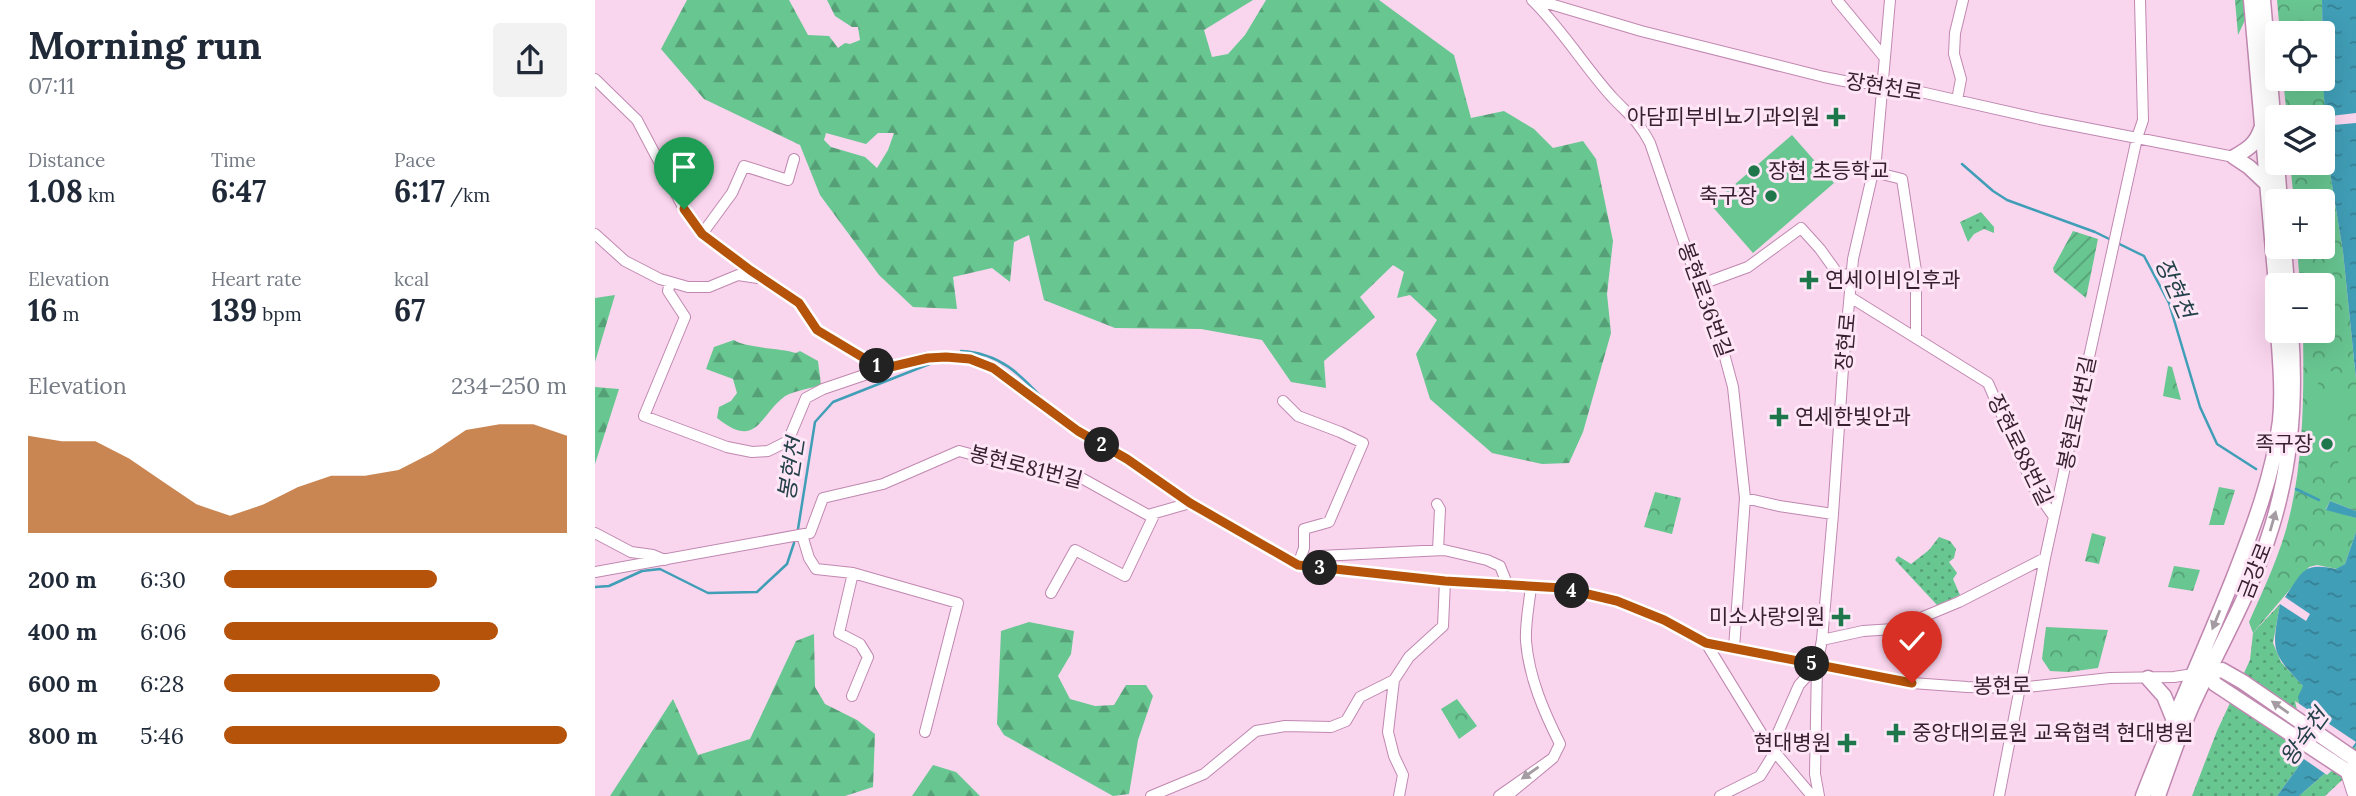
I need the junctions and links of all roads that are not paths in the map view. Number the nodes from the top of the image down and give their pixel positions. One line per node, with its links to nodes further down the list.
1 (1531, 0): 9 (street, 봉현로36번길)
2 (1537, 0): 9 (street, 장현천로)
3 (1837, 0): 10 (street)
4 (1890, 0): 10 (street, 장현로)
5 (1963, 0): 13 (street)
6 (2140, 0): 16 (street, 봉현로14번길)
7 (2252, 0): 15 (main road)
8 (2263, 0): 14 (main road)
9 (1549, 10): 12 (street, 장현천로); 27 (street, 봉현로36번길)
10 (1884, 57): 12 (street, 장현로)
11 (595, 79): 22 (street)
12 (1881, 83): 13 (street, 장현천로); 19 (street, 장현로)
13 (1957, 100): 16 (street, 장현천로)
14 (2272, 105)
15 (2262, 128): 17 (main road); 20 (main road)
16 (2137, 138): 17 (street, 장현천로); 40 (street, 봉현로14번길)
17 (2234, 157): 20 (main road)
18 (794, 159): 22 (street)
19 (1874, 172): 24 (street, 장현로); 29 (street)
20 (2266, 183): 23 (main road)
21 (595, 234): 26 (street)
22 (702, 234): 25 (street)
23 (2275, 273)
24 (1852, 275): 27 (street); 28 (street, 장현로)
25 (762, 278): 26 (street); 32 (street)
26 (670, 282): 32 (street, 봉현로)
27 (1699, 285): 35 (street, 봉현로36번길)
28 (1850, 296): 29 (street, 장현로88번길); 39 (street, 장현로)
29 (1916, 338): 40 (street, 장현로88번길)
30 (2279, 343): 34 (main road, 금강로)
31 (2291, 343): 34 (main road, 금강로)
32 (882, 369): 36 (street, 봉현로)
33 (1283, 401): 46 (street)
34 (2281, 448): 57 (main road, 금강로)
35 (1745, 498): 39 (street); 55 (street, 봉현로36번길)
36 (1190, 503): 38 (street); 46 (street, 봉현로)
37 (1437, 504): 43 (street)
38 (1155, 513): 42 (street, 봉현로81번길); 52 (street)
39 (1833, 514): 53 (street, 장현로)
40 (2054, 517): 44 (street, 봉현로14번길)
41 (595, 533): 45 (street)
42 (803, 535): 45 (street); 48 (street)
43 (1438, 550): 46 (street); 50 (street)
44 (2045, 558): 53 (street); 60 (street, 봉현로14번길)
45 (666, 561): 47 (street)
46 (1298, 565): 49 (street, 봉현로)
47 (595, 572)
48 (853, 573): 61 (street); 63 (street)
49 (1445, 581): 50 (street, 봉현로); 59 (street)
50 (1509, 586): 51 (street, 봉현로)
51 (1531, 587): 54 (street, 봉현로); 65 (street)
52 (1051, 593)
53 (1822, 640): 56 (street, 장현로)
54 (1706, 643): 55 (street, 봉현로); 64 (street)
55 (1734, 648): 56 (street, 봉현로)
56 (1817, 665): 60 (street, 봉현로); 64 (street); 74 (street, 장현로)
57 (2201, 674): 58 (street, 봉현로); 62 (main road, 금강로); 66 (main road); 66 (main road, one-way to 57); 77 (main road, 금강로)
58 (2148, 678): 60 (street, 봉현로); 62 (main road)
59 (1394, 680): 68 (street); 69 (street)
60 (2019, 688): 75 (street, 봉현로14번길)
61 (852, 696)
62 (2173, 718): 76 (main road, 금강로)
63 (925, 732)
64 (1775, 752): 72 (street); 73 (street)
65 (1553, 758): 70 (street, one-way to 70); 71 (street)
66 (2354, 770): 67 (highway)
67 (2356, 791)
68 (1151, 796)
69 (1399, 796)
70 (1499, 796)
71 (1507, 796)
72 (1720, 796)
73 (1812, 796)
74 (1819, 796)
75 (1999, 796)
76 (2143, 796)
77 (2158, 796)

